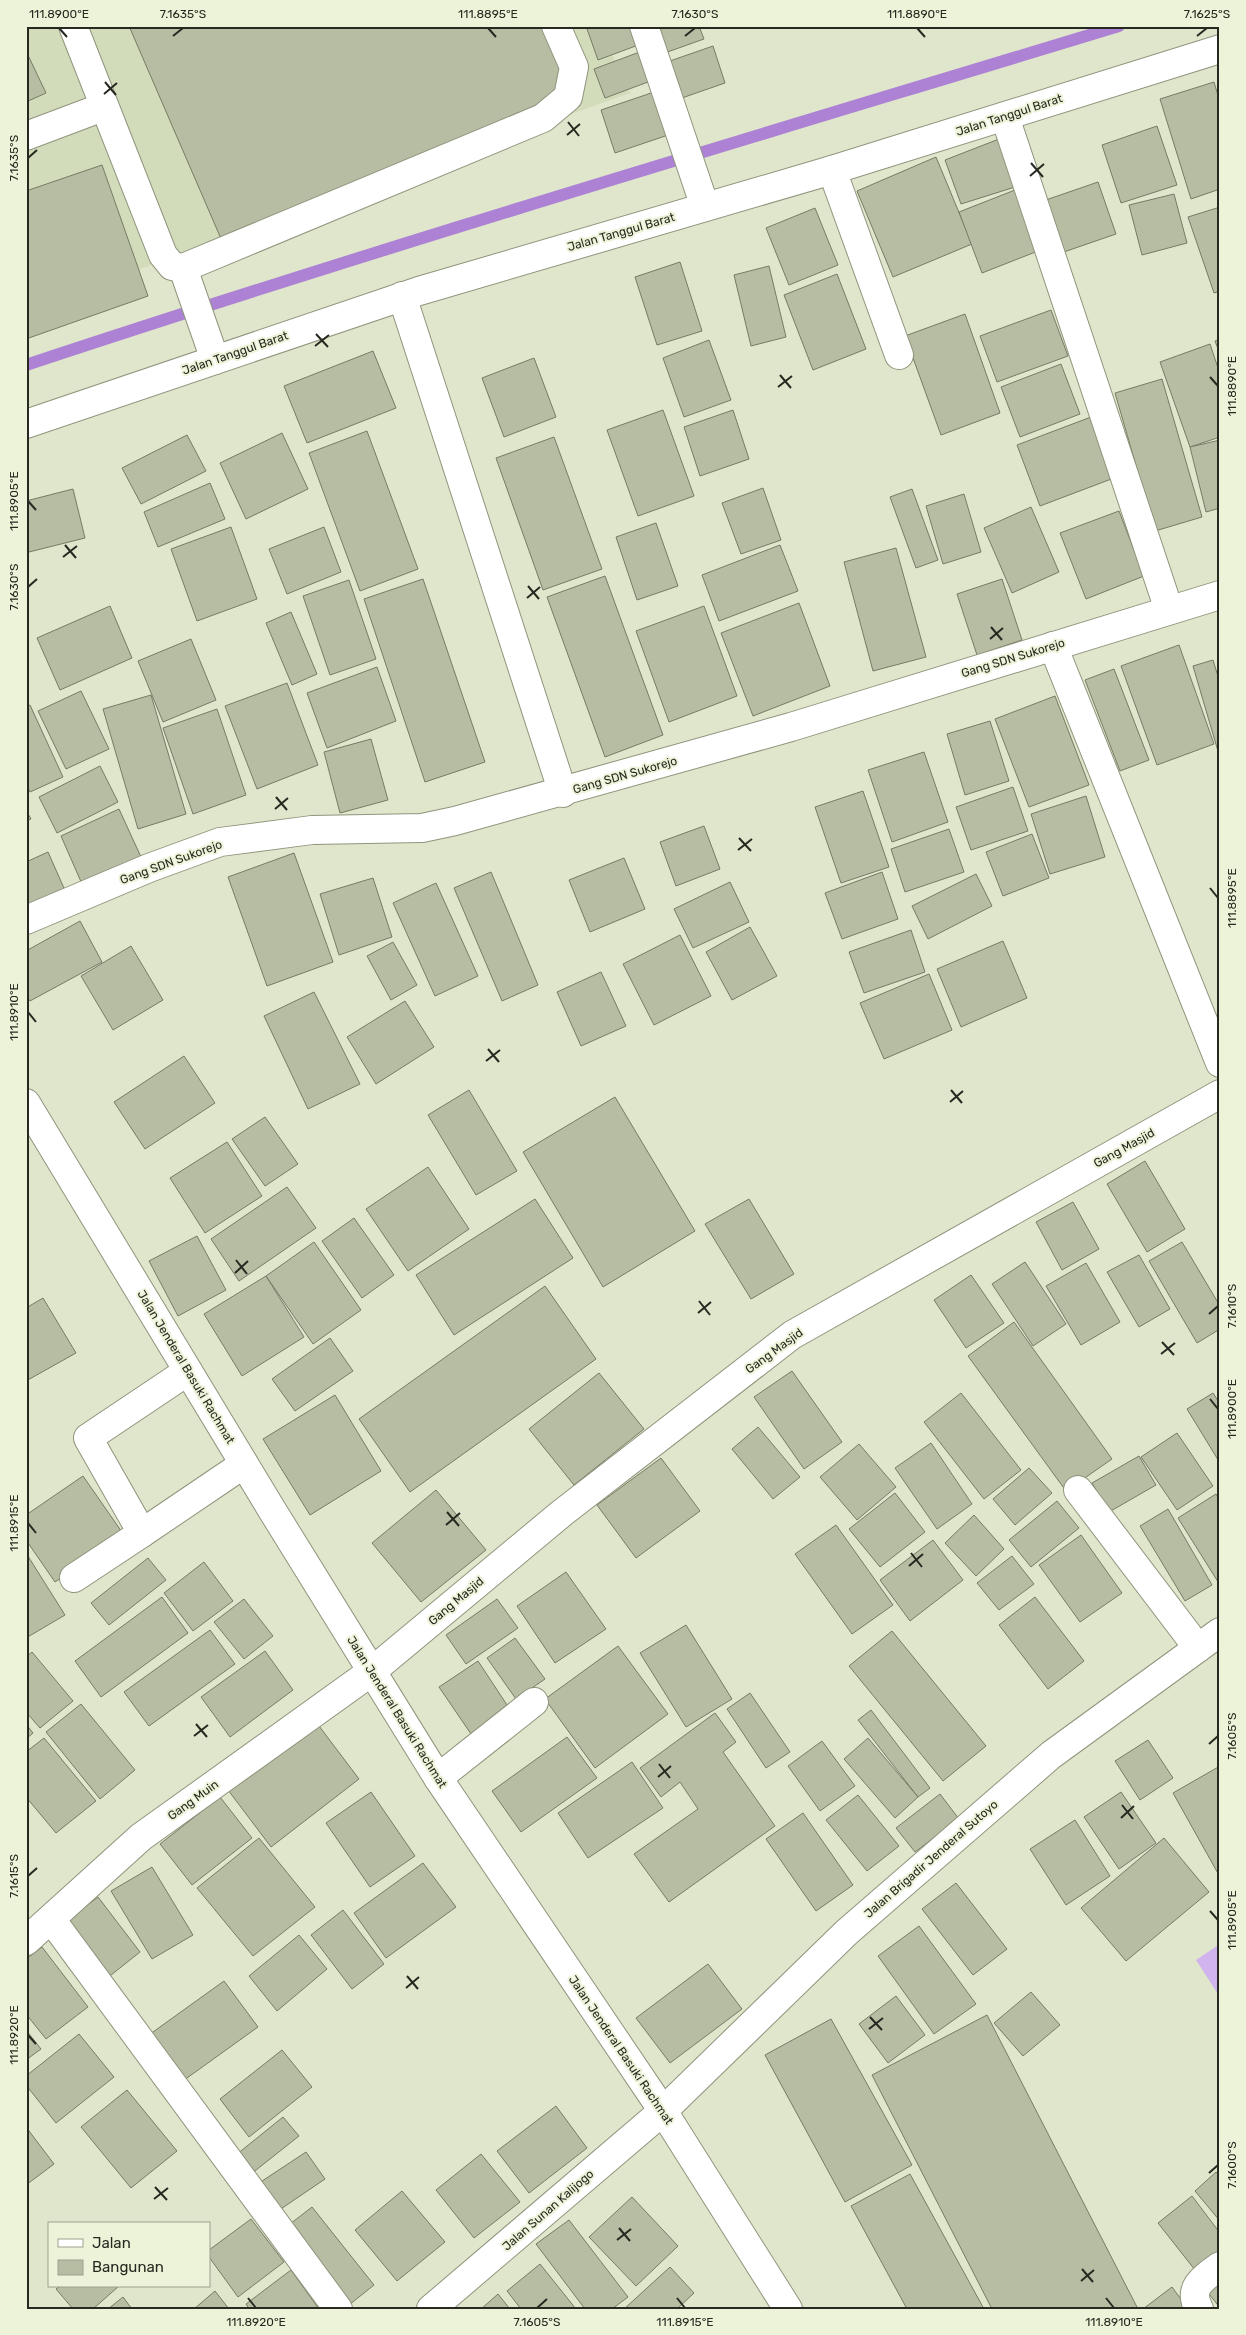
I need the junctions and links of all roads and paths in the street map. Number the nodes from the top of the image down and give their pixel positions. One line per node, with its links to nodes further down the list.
1 (73, 26): 5 (street)
2 (556, 26): 10 (street)
3 (644, 26): 9 (street)
4 (1220, 49): 6 (street, Jalan Tanggul Barat)
5 (103, 107): 7 (street); 10 (street)
6 (1005, 117): 8 (street, Jalan Tanggul Barat); 16 (street)
7 (26, 136)
8 (832, 170): 9 (street, Jalan Tanggul Barat); 12 (street)
9 (705, 208): 11 (street, Jalan Tanggul Barat)
10 (185, 274): 13 (street)
11 (402, 296): 13 (street, Jalan Tanggul Barat); 18 (street)
12 (899, 355)
13 (215, 360): 14 (street, Jalan Tanggul Barat)
14 (26, 424)
15 (1220, 595): 16 (street, Gang SDN Sukorejo)
16 (1169, 610): 17 (street, Gang SDN Sukorejo)
17 (1053, 646): 18 (street, Gang SDN Sukorejo); 20 (street)
18 (563, 793): 19 (street, Gang SDN Sukorejo)
19 (26, 920)
20 (1220, 1063)
21 (1220, 1094): 30 (street, Gang Masjid)
22 (26, 1103): 23 (street, Jalan Jenderal Basuki Rachmat)
23 (188, 1371): 24 (street, Jalan Jenderal Basuki Rachmat); 26 (street)
24 (244, 1464): 26 (street); 30 (street, Jalan Jenderal Basuki Rachmat)
25 (1078, 1490): 29 (street)
26 (142, 1533): 27 (street)
27 (74, 1578)
28 (1220, 1632): 29 (street, Jalan Brigadir Jenderal Sutoyo)
29 (1198, 1648): 35 (street, Jalan Brigadir Jenderal Sutoyo)
30 (371, 1672): 32 (street, Jalan Jenderal Basuki Rachmat); 33 (street, Gang Muin)
31 (534, 1702): 32 (street)
32 (438, 1778): 35 (street, Jalan Jenderal Basuki Rachmat)
33 (51, 1919): 34 (street, Gang Muin); 37 (street)
34 (26, 1941)
35 (663, 2111): 38 (street, Jalan Sunan Kalijogo); 39 (street, Jalan Jenderal Basuki Rachmat)
36 (1220, 2266): 40 (street)
37 (338, 2309)
38 (432, 2309)
39 (788, 2309)
40 (1199, 2309)

